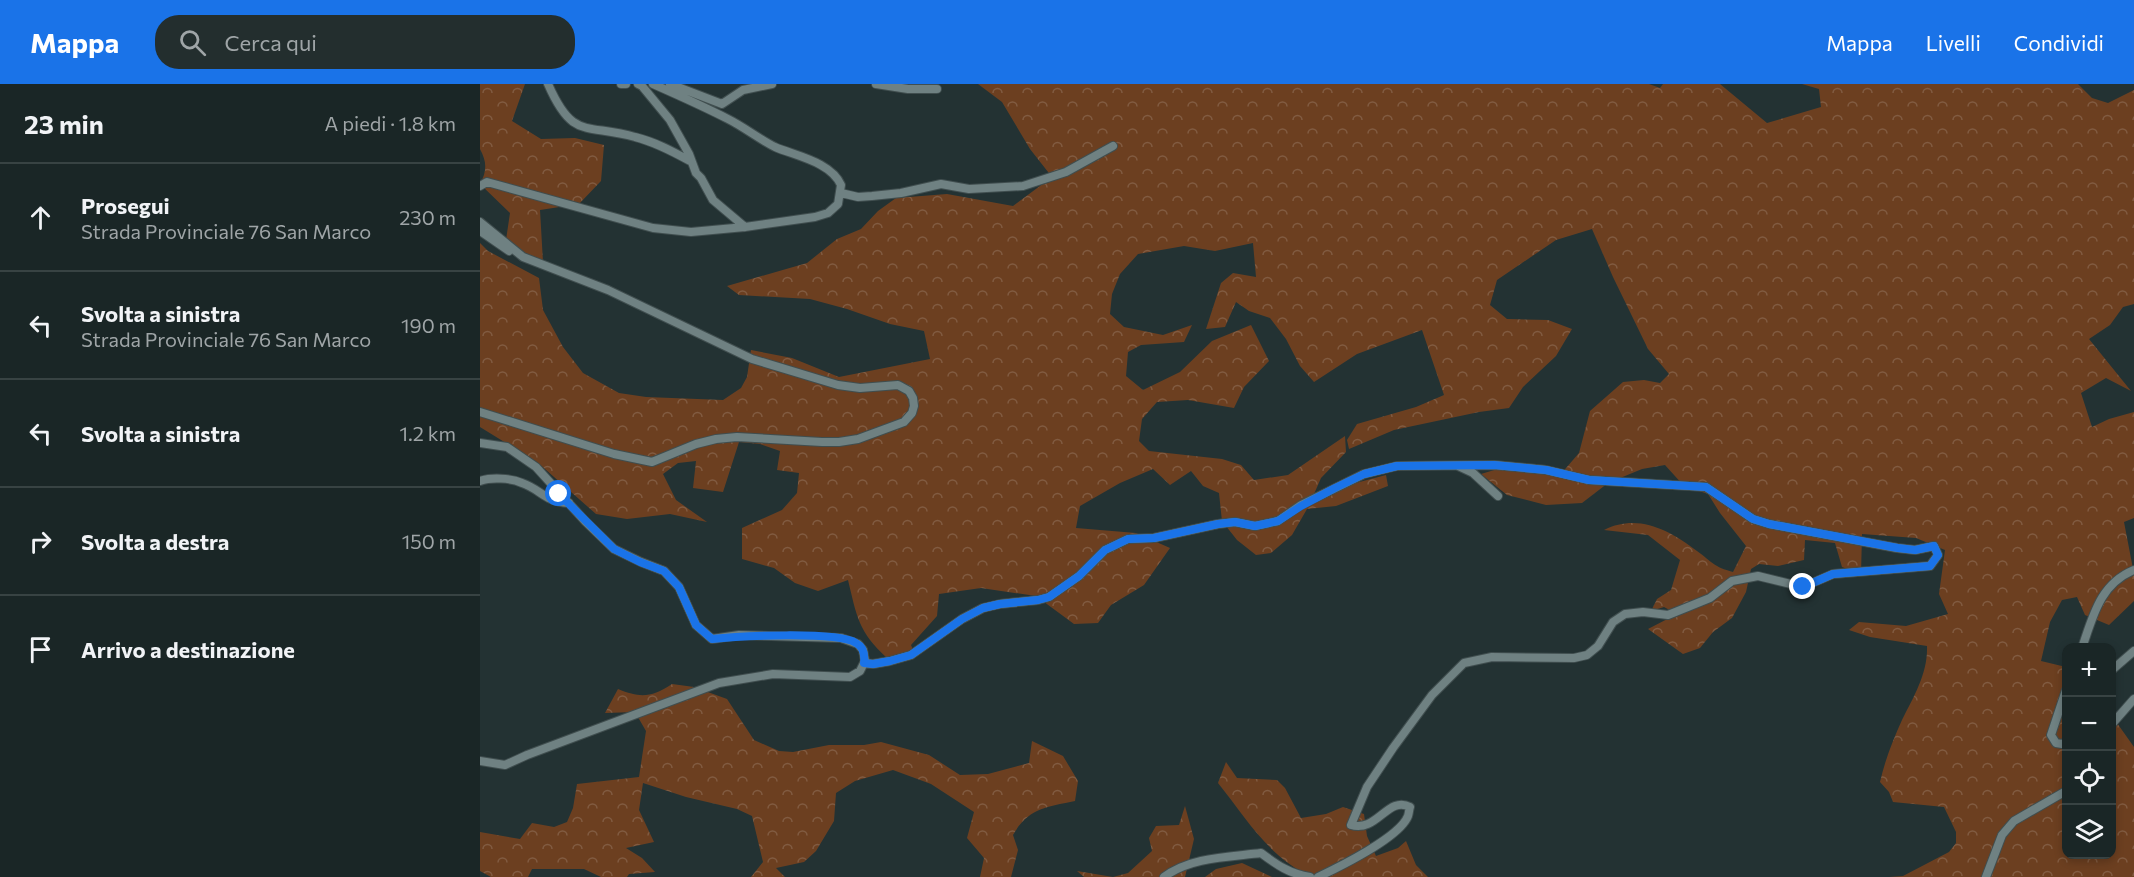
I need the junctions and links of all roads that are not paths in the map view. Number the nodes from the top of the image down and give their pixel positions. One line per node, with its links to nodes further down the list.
1 (548, 84): 11 (street)
2 (621, 84): 3 (street)
3 (626, 84)
4 (638, 84): 11 (street)
5 (653, 84): 13 (street)
6 (670, 84): 7 (street)
7 (772, 84)
8 (876, 84): 9 (street)
9 (937, 89)
10 (1113, 147): 13 (street)
11 (690, 160): 15 (street)
12 (480, 186): 15 (street)
13 (841, 193): 15 (street)
14 (480, 222): 17 (street)
15 (745, 227)
16 (480, 231): 17 (street)
17 (523, 257): 18 (street)
18 (480, 412)
19 (480, 443): 23 (street)
20 (1455, 464): 22 (street); 27 (street); 37 (street)
21 (480, 481): 23 (street)
22 (1498, 496)
23 (568, 503): 27 (street)
24 (2134, 570): 25 (street)
25 (2084, 643)
26 (2134, 651): 28 (street)
27 (864, 663): 33 (street)
28 (2116, 667)
29 (2134, 699): 31 (street)
30 (2062, 704): 32 (street)
31 (2116, 719)
32 (2062, 744)
33 (480, 761)
34 (2062, 795): 38 (street)
35 (1164, 877): 36 (street)
36 (1310, 877)
37 (1318, 877)
38 (1986, 877)

